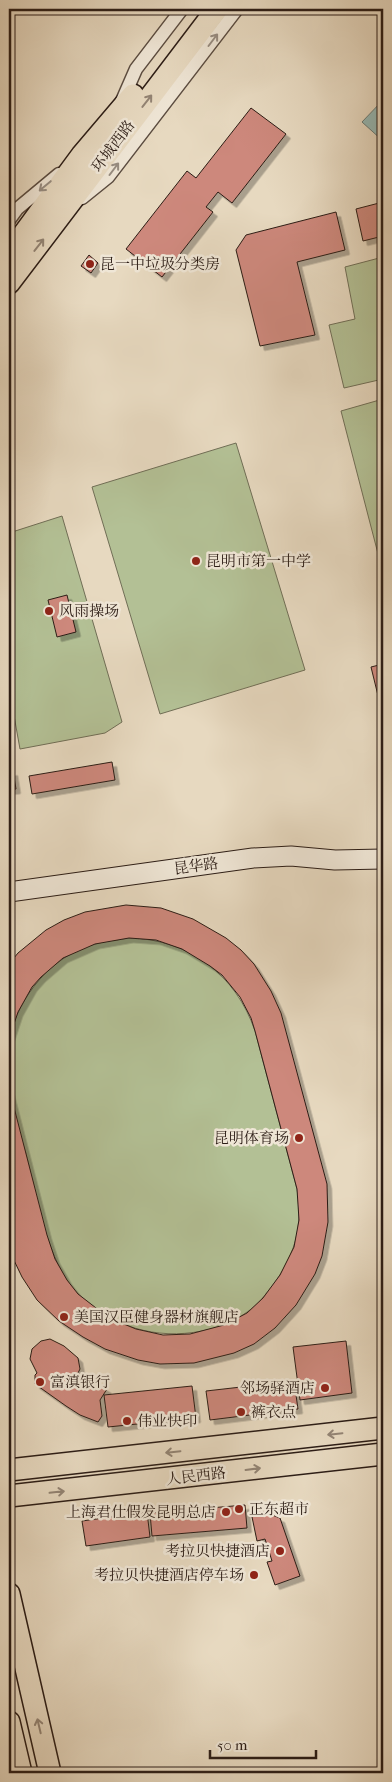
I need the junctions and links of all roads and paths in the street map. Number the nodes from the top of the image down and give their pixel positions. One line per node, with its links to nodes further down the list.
1 (182, 9): 5 (street)
2 (199, 9): 5 (main road, 环城西路)
3 (217, 9): 7 (main road, 环城西路, one-way to 3)
4 (237, 9): 7 (street, one-way to 4)
5 (115, 118): 6 (main road, 环城西路)
6 (82, 155): 8 (street, one-way to 8); 9 (main road, 环城西路)
7 (64, 212): 10 (main road, 环城西路, one-way to 7)
8 (9, 220)
9 (9, 254)
10 (9, 283)
11 (383, 859): 12 (street, 昆华路)
12 (9, 892)
13 (383, 1428): 15 (main road, 人民西路, one-way to 15)
14 (383, 1454): 16 (main road, 人民西路, one-way to 14)
15 (9, 1470)
16 (9, 1496)
17 (9, 1594): 20 (main road, one-way to 17)
18 (9, 1722): 19 (main road)
19 (21, 1773)
20 (50, 1773)

